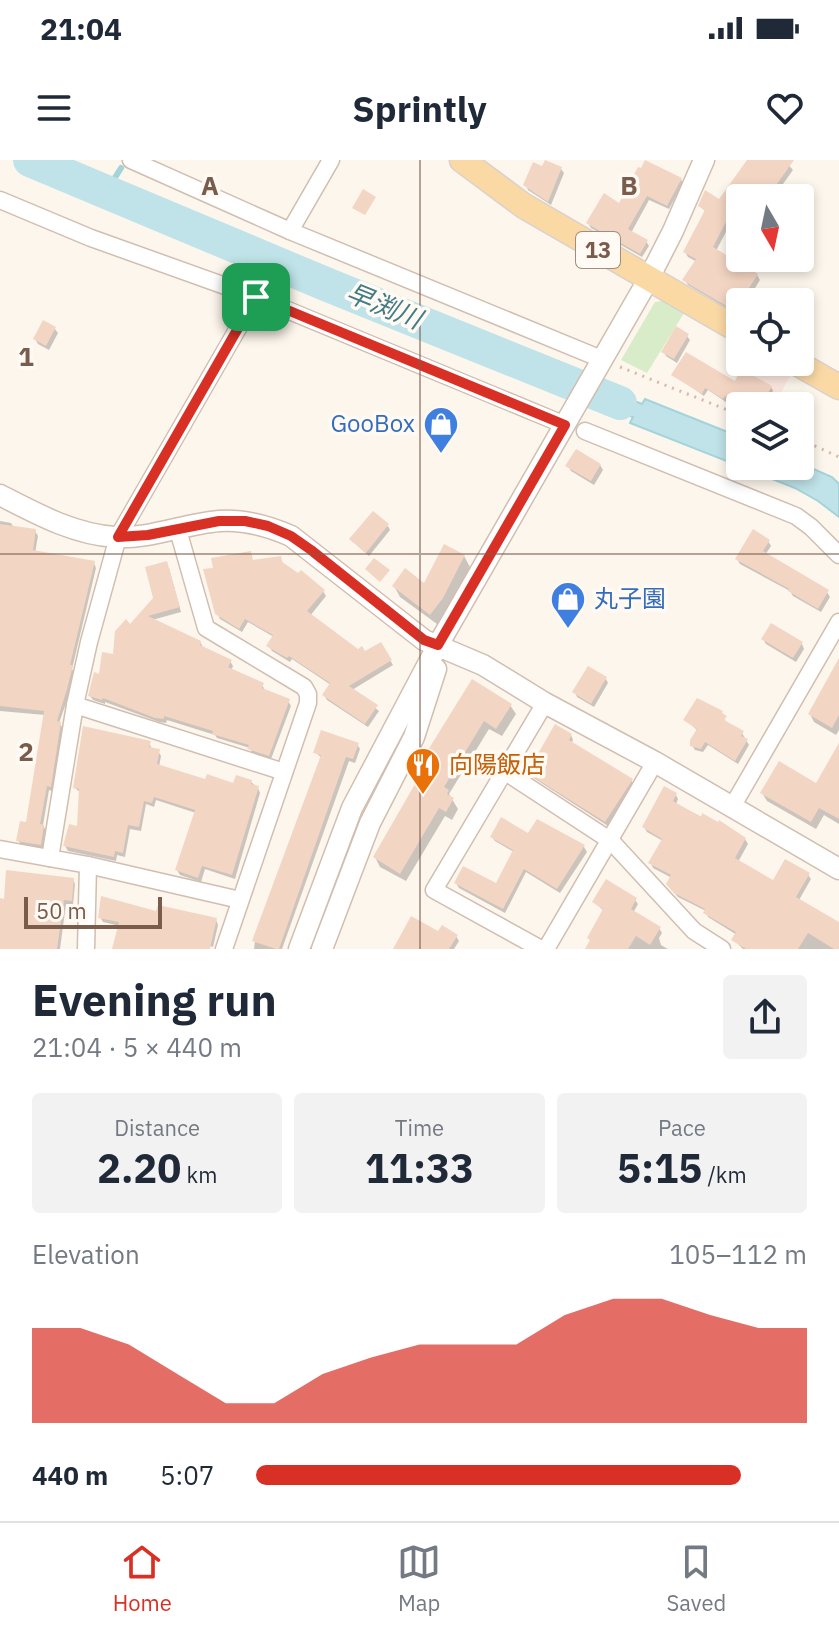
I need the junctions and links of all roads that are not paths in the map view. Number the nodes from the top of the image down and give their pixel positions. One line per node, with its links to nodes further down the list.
1 (131, 160): 6 (street)
2 (331, 160): 6 (street)
3 (462, 160): 7 (main road, 13)
4 (704, 160): 7 (street)
5 (0, 200): 8 (street)
6 (290, 231): 10 (street)
7 (648, 280): 9 (main road, 13); 10 (street)
8 (256, 297): 13 (street); 16 (street)
9 (726, 323)
10 (604, 360): 13 (street)
11 (814, 373): 12 (main road)
12 (839, 387)
13 (575, 428): 17 (street); 19 (street)
14 (0, 495): 16 (street)
15 (178, 530): 16 (street); 19 (street); 24 (street)
16 (118, 537): 21 (street)
17 (839, 555)
18 (839, 622): 25 (street)
19 (438, 645): 20 (street); 34 (street); 35 (street)
20 (545, 703): 22 (street); 23 (street)
21 (75, 705): 24 (street); 28 (street)
22 (655, 762): 25 (street); 26 (street)
23 (504, 771): 26 (street); 36 (street)
24 (284, 772): 31 (street)
25 (732, 807): 30 (street)
26 (611, 841): 36 (street); 37 (street)
27 (0, 849): 28 (street)
28 (50, 858): 29 (street)
29 (88, 865): 31 (street); 32 (street)
30 (839, 869)
31 (240, 900): 33 (street)
32 (86, 949)
33 (224, 949)
34 (299, 949)
35 (322, 949)
36 (543, 949)
37 (722, 949)

